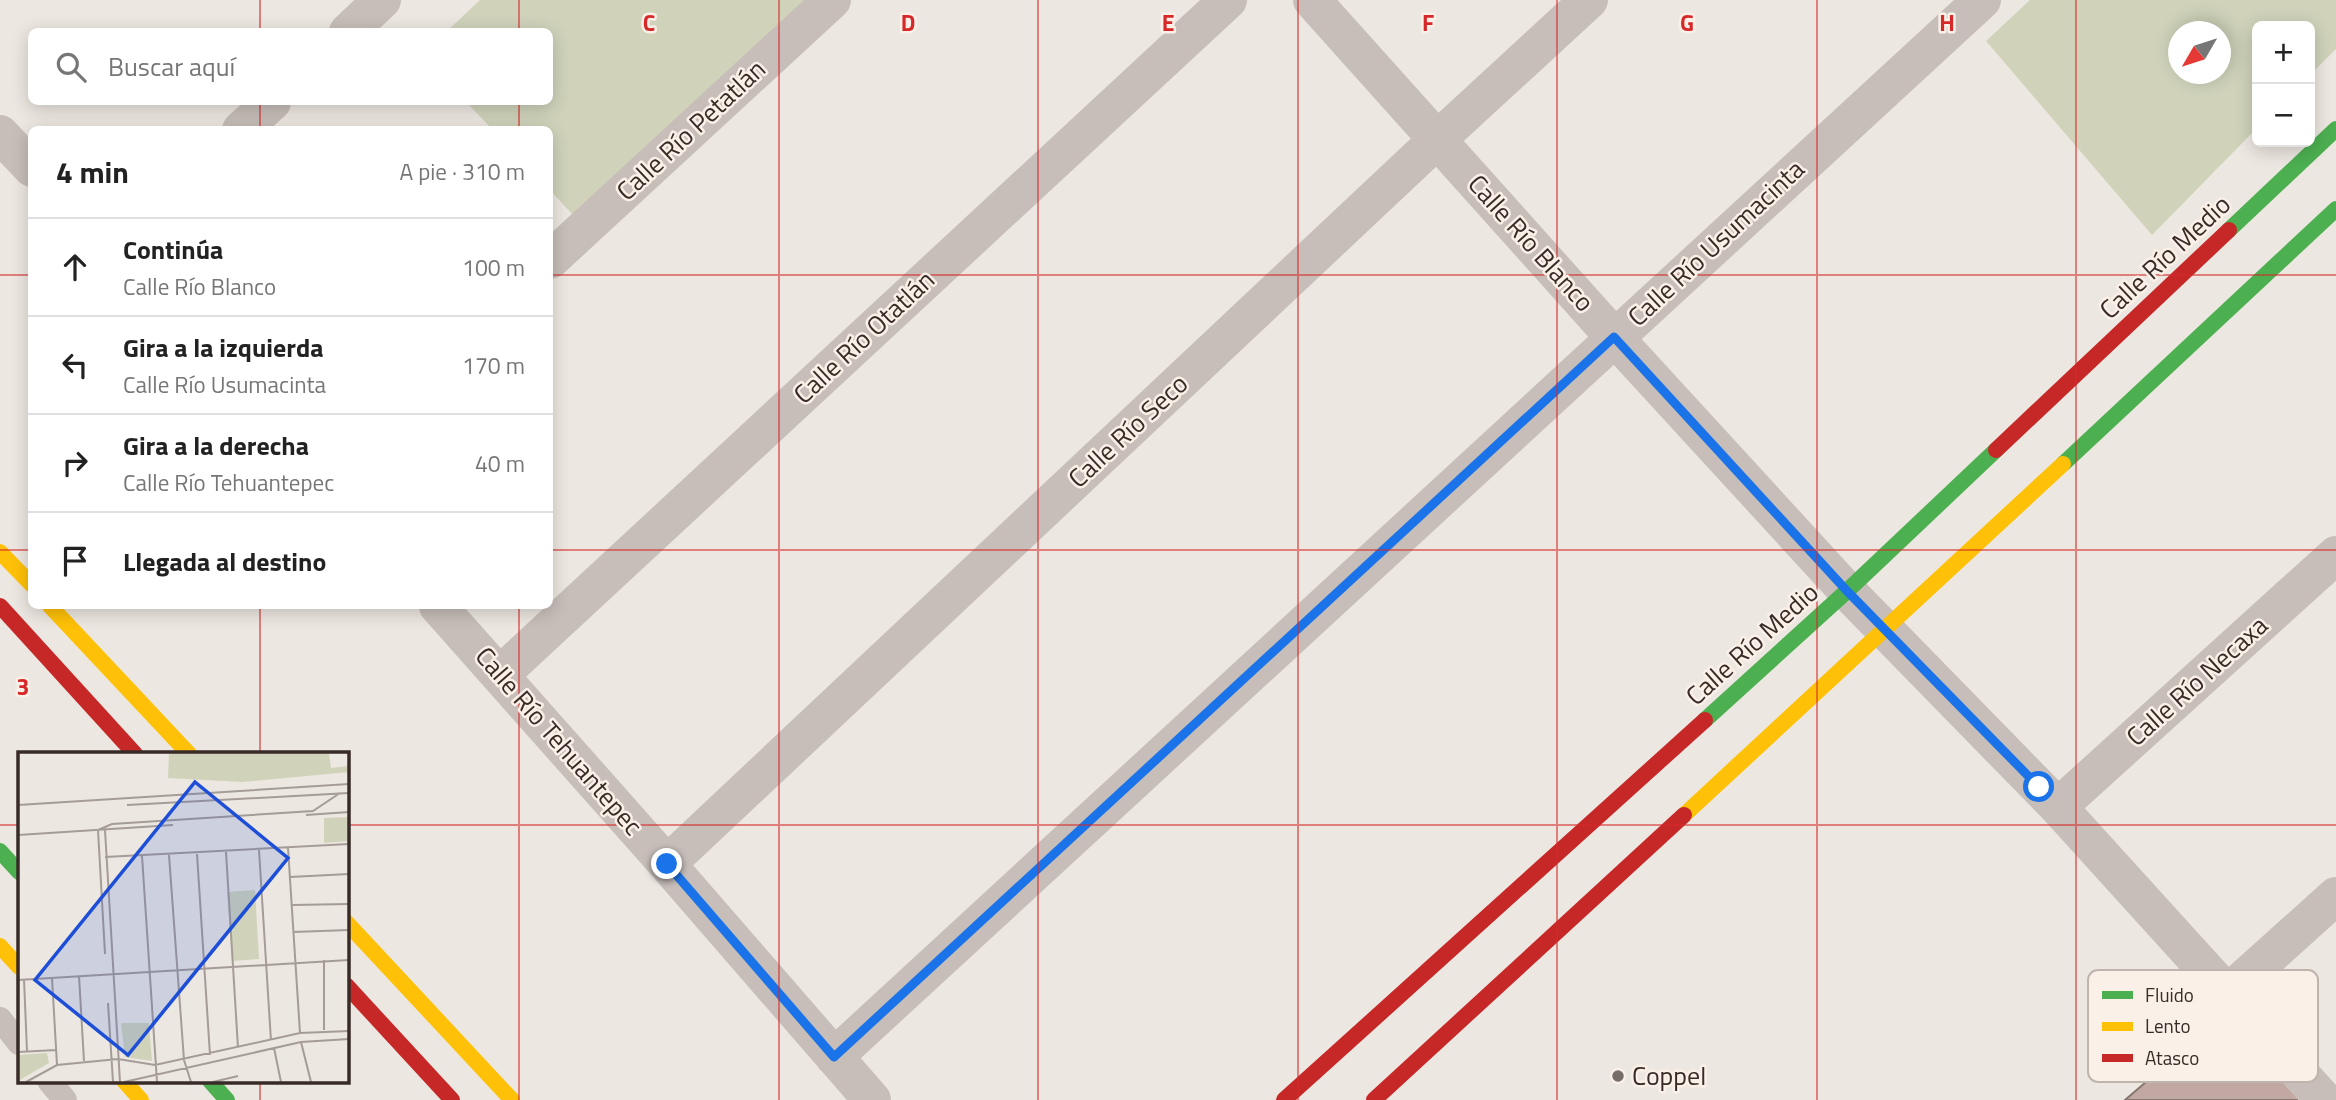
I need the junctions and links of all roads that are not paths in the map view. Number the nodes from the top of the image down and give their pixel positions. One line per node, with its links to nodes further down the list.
1 (382, 0): 7 (street)
2 (832, 0): 15 (street, Calle Río Petatlán)
3 (1228, 0): 25 (street, Calle Río Otatlán)
4 (1312, 0): 12 (street, Calle Río Blanco)
5 (1589, 0): 12 (street, Calle Río Seco)
6 (1982, 0): 16 (street, Calle Río Usumacinta)
7 (352, 28)
8 (269, 105): 9 (street)
9 (245, 126)
10 (2336, 129): 20 (main road, Calle Río Medio)
11 (0, 134): 13 (street)
12 (1438, 139): 16 (street, Calle Río Blanco); 30 (street, Calle Río Seco)
13 (28, 164)
14 (2336, 209): 24 (main road)
15 (553, 257)
16 (1614, 337): 20 (street, Calle Río Blanco); 41 (street, Calle Río Usumacinta)
17 (0, 552): 19 (main road)
18 (2336, 555): 28 (street, Calle Río Necaxa)
19 (28, 581)
20 (1847, 591): 24 (street, Calle Río Blanco); 52 (main road, Calle Río Medio)
21 (0, 606): 26 (main road)
22 (53, 609): 27 (main road)
23 (441, 609): 25 (street, Calle Río Tehuantepec)
24 (1886, 629): 28 (street, Calle Río Blanco); 53 (main road)
25 (501, 674): 30 (street, Calle Río Tehuantepec)
26 (133, 752)
27 (187, 752)
28 (2058, 807): 36 (street, Calle Río Blanco)
29 (0, 851): 31 (main road)
30 (667, 864): 41 (street, Calle Río Tehuantepec)
31 (18, 871)
32 (2336, 896): 37 (street)
33 (348, 924): 50 (main road)
34 (0, 946): 35 (main road)
35 (18, 966)
36 (2205, 970)
37 (2254, 970)
38 (348, 987): 49 (main road)
39 (0, 1019): 40 (lane)
40 (18, 1042)
41 (834, 1057): 51 (street, Calle Río Tehuantepec)
42 (50, 1082): 46 (lane)
43 (125, 1082): 47 (main road)
44 (210, 1082): 48 (main road)
45 (2308, 1082): 54 (street, Calle Río Blanco)
46 (65, 1100)
47 (141, 1100)
48 (227, 1100)
49 (452, 1100)
50 (512, 1100)
51 (872, 1100)
52 (1284, 1100)
53 (1374, 1100)
54 (2324, 1100)

